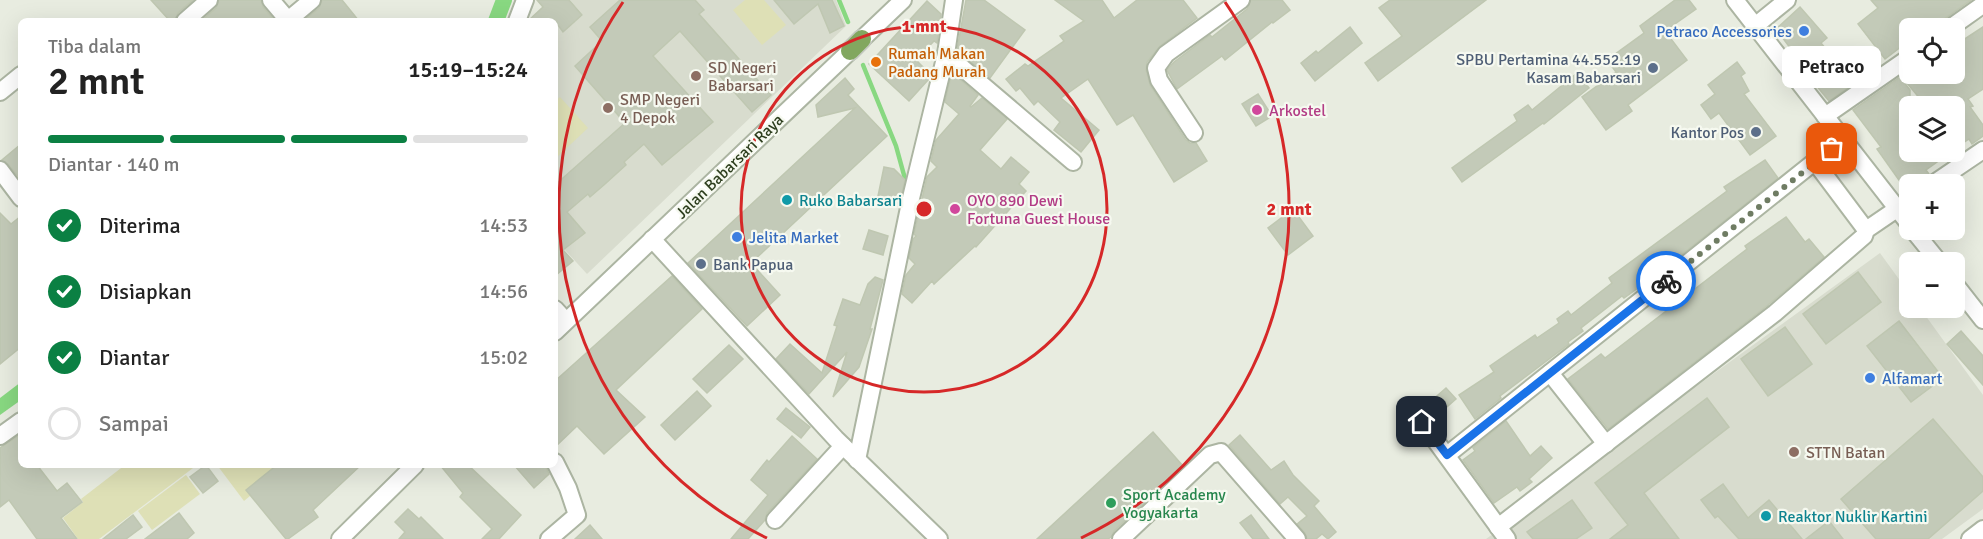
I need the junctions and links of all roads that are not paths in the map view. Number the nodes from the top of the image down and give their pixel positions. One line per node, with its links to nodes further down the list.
1 (209, 0): 11 (street)
2 (271, 0): 12 (street)
3 (312, 0): 13 (street)
4 (525, 0): 14 (street)
5 (903, 0): 33 (street, Jalan Babarsari Raya)
6 (954, 0): 17 (street)
7 (1241, 0): 22 (street)
8 (1736, 0): 16 (street)
9 (1787, 0): 16 (street)
10 (1980, 5): 15 (street)
11 (188, 18)
12 (286, 18)
13 (291, 18)
14 (518, 18)
15 (1963, 18)
16 (1755, 26): 21 (street)
17 (946, 54): 25 (street); 46 (street)
18 (1899, 65): 21 (street)
19 (18, 77): 20 (street)
20 (0, 92)
21 (1825, 116): 23 (street)
22 (1194, 133)
23 (1843, 139): 26 (street); 30 (street)
24 (1983, 150): 28 (street)
25 (1073, 162)
26 (1815, 162): 32 (street); 39 (street)
27 (0, 170): 29 (street)
28 (1948, 174)
29 (18, 194)
30 (1899, 200)
31 (1899, 207): 32 (street)
32 (1866, 230): 43 (street)
33 (652, 239): 38 (street, Jalan Babarsari Raya); 44 (street)
34 (1921, 240): 35 (street)
35 (1931, 252)
36 (1965, 297): 37 (street)
37 (1983, 320)
38 (559, 321)
39 (1550, 373): 43 (street); 45 (street)
40 (1422, 422): 45 (street)
41 (18, 423): 42 (street)
42 (0, 436)
43 (1606, 444): 51 (street)
44 (843, 446): 46 (street); 49 (street)
45 (1447, 455): 51 (street)
46 (857, 460): 54 (street)
47 (412, 468): 52 (street)
48 (558, 468): 53 (street)
49 (775, 520)
50 (1983, 529): 57 (street)
51 (1502, 533)
52 (340, 539)
53 (549, 539)
54 (939, 539)
55 (1121, 539): 56 (street)
56 (1297, 539)
57 (1970, 539)

